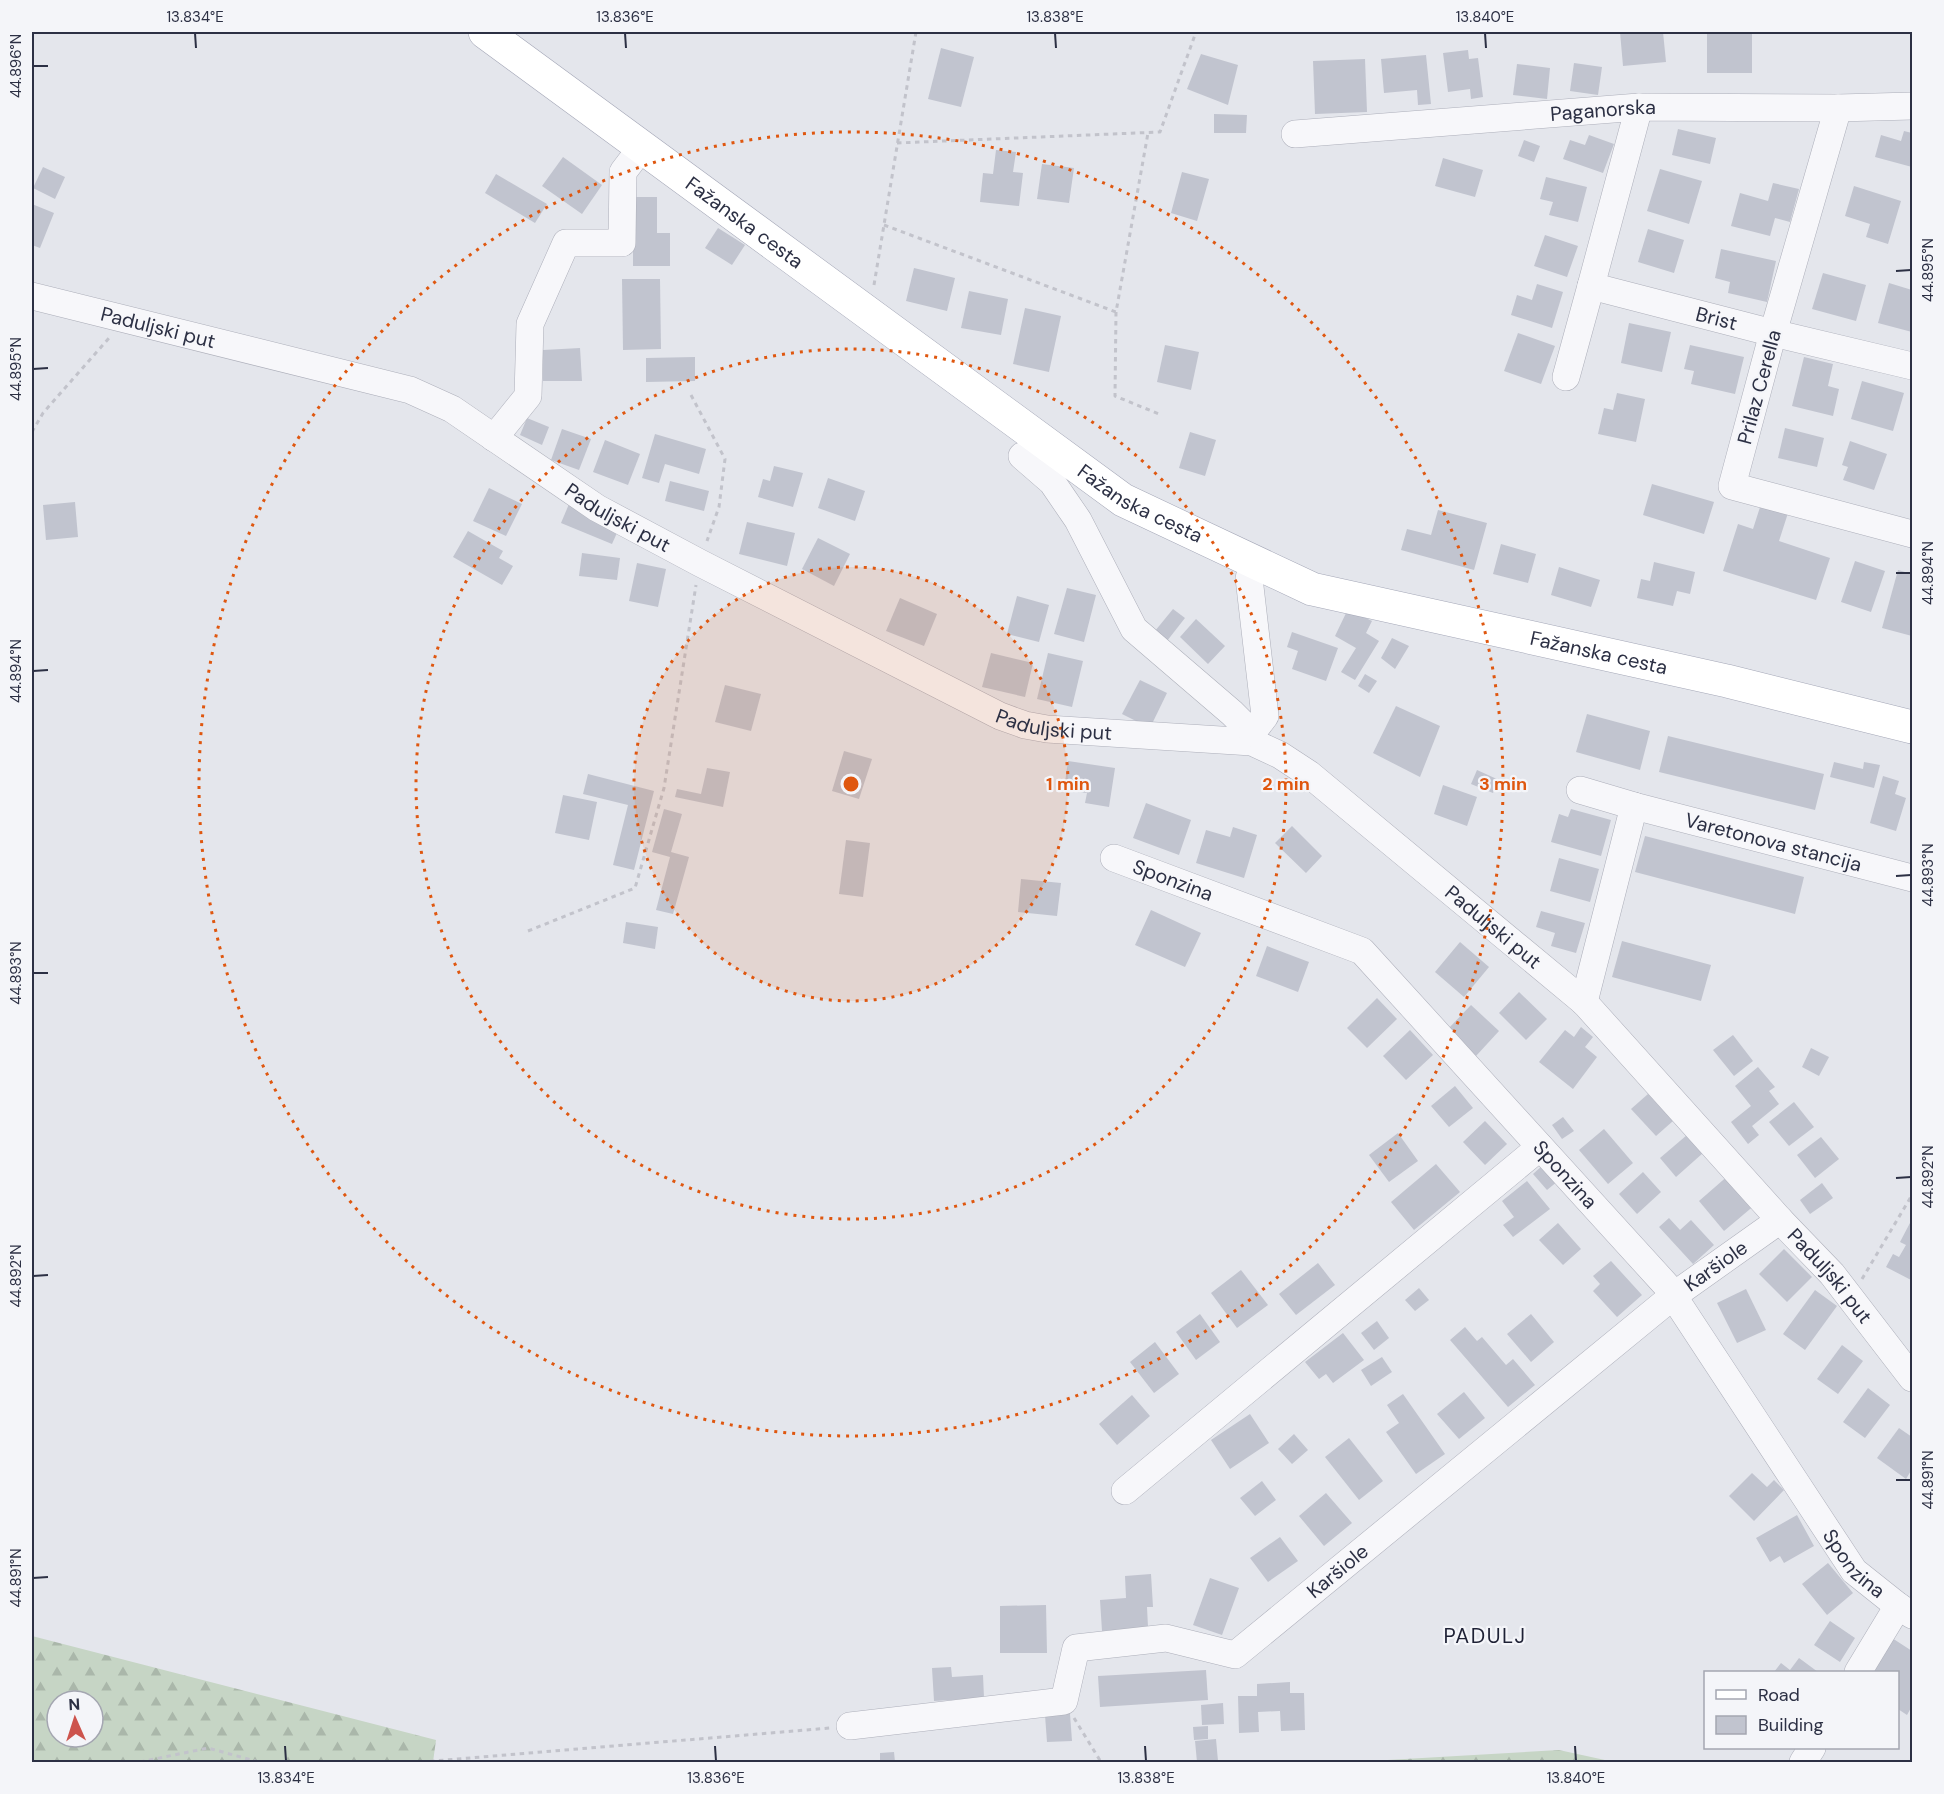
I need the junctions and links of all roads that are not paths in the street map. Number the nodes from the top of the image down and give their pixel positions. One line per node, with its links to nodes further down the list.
1 (485, 32): 6 (main road, Fažanska cesta)
2 (1912, 106): 4 (street, Paganorska)
3 (1639, 107): 4 (street, Paganorska); 5 (street, Paganorska); 7 (street)
4 (1838, 108): 9 (street, Prilaz Cerella)
5 (1295, 134)
6 (642, 147): 12 (street); 16 (main road, Fažanska cesta)
7 (1591, 286): 9 (street, Brist); 11 (street)
8 (32, 296): 12 (street, Paduljski put)
9 (1773, 333): 10 (street, Brist); 14 (street, Prilaz Cerella)
10 (1912, 366)
11 (1566, 378)
12 (494, 438): 17 (street, Paduljski put)
13 (1022, 456): 17 (street)
14 (1912, 534)
15 (1249, 578): 17 (street)
16 (1912, 727)
17 (1252, 737): 22 (street, Paduljski put)
18 (1580, 790): 19 (street, Varetonova stancija)
19 (1635, 806): 21 (street, Varetonova stancija); 22 (street)
20 (1114, 858): 23 (street, Sponzina)
21 (1912, 878)
22 (1584, 1002): 24 (street, Paduljski put)
23 (1540, 1147): 25 (street, Sponzina); 27 (street)
24 (1780, 1220): 25 (street, Karšiole); 26 (street, Paduljski put)
25 (1673, 1296): 28 (street, Sponzina); 30 (street, Karšiole)
26 (1912, 1378)
27 (1125, 1491)
28 (1905, 1611): 29 (street)
29 (1859, 1671)
30 (850, 1726)
31 (1811, 1749): 32 (street)
32 (1803, 1762)

